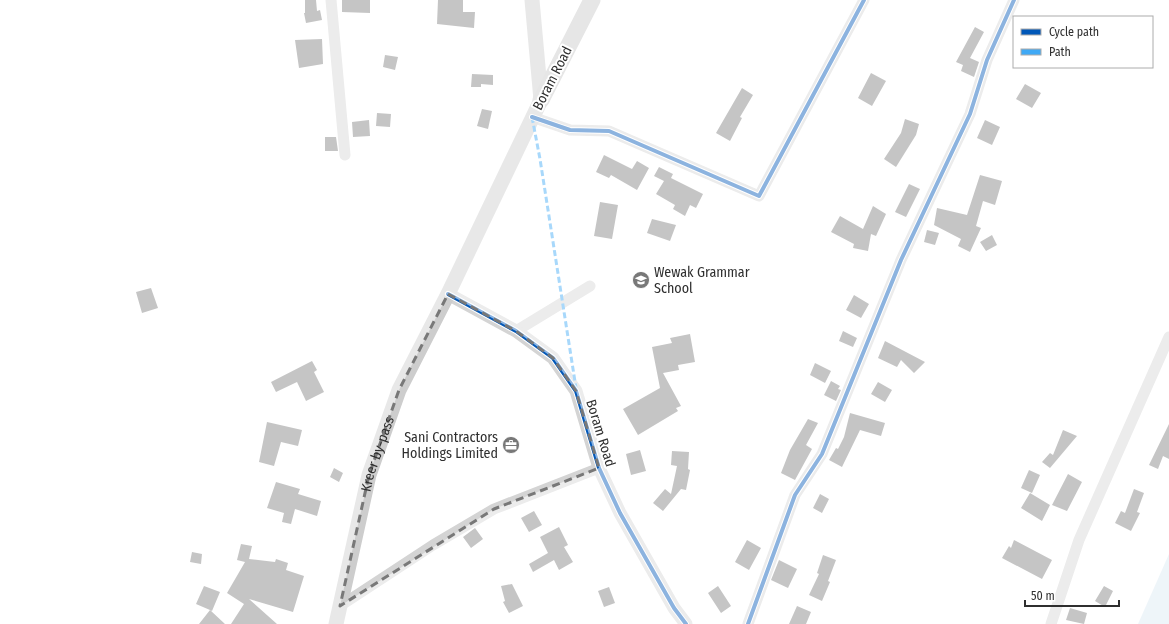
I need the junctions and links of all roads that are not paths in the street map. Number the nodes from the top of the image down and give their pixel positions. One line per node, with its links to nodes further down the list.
1 (331, 0): 8 (street)
2 (532, 0): 6 (main road)
3 (592, 0): 6 (main road, Boram Road)
4 (864, 0): 7 (street)
5 (1014, 0): 17 (street)
6 (541, 100): 7 (main road, Boram Road)
7 (532, 117): 10 (main road, Boram Road)
8 (345, 155)
9 (590, 286): 11 (street)
10 (448, 294): 11 (street, Boram Road); 14 (main road, Kreer by-pass)
11 (516, 331): 13 (street, Boram Road)
12 (1169, 338): 18 (street)
13 (599, 468): 14 (street); 16 (street, Boram Road)
14 (340, 606): 15 (main road, Kreer by-pass)
15 (336, 624)
16 (686, 624)
17 (748, 624)
18 (1051, 624)

